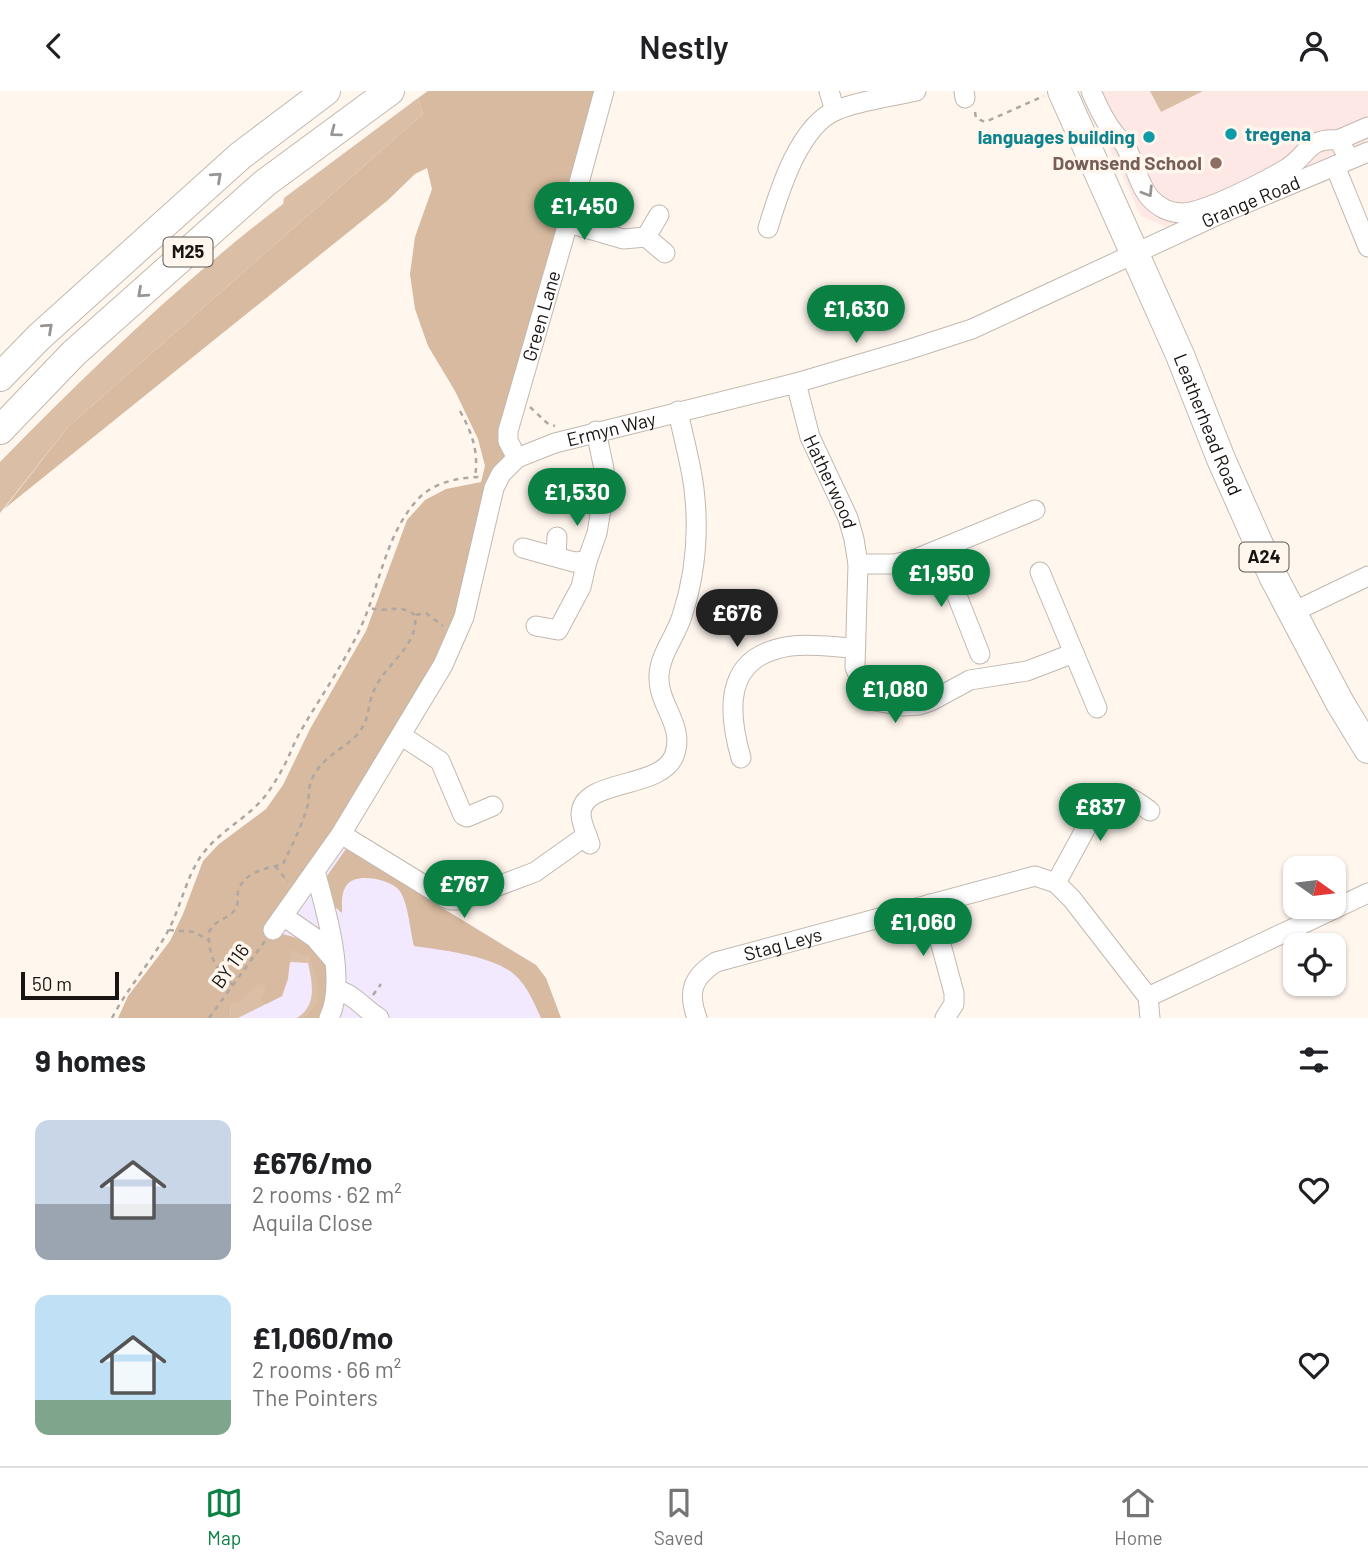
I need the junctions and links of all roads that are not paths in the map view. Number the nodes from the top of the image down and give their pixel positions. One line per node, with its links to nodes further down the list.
1 (326, 91): 18 (highway, M25, one-way to 1)
2 (390, 91): 21 (highway, M25, one-way to 21)
3 (604, 91): 12 (street, Green Lane)
4 (829, 91): 7 (street)
5 (916, 91): 7 (street)
6 (1068, 93): 9 (street, one-way to 9); 17 (highway, Leatherhead Road / A24)
7 (835, 111): 13 (street)
8 (1368, 127): 9 (street)
9 (1339, 140): 10 (street)
10 (1351, 159): 15 (street); 17 (street, Grange Road)
11 (659, 215): 14 (street)
12 (568, 223): 14 (street); 23 (street, Green Lane)
13 (768, 228)
14 (646, 237): 16 (street)
15 (1368, 247)
16 (665, 253)
17 (1135, 254): 19 (street, Ermyn Way); 33 (highway, Leatherhead Road / A24)
18 (0, 377)
19 (796, 383): 20 (street, Ermyn Way); 30 (street, Hatherwood)
20 (678, 411): 22 (street, Ermyn Way); 44 (street)
21 (0, 430)
22 (596, 431): 23 (street, Ermyn Way); 29 (street)
23 (517, 458): 39 (street, Ermyn Way)
24 (1035, 510): 27 (street)
25 (557, 537): 28 (street)
26 (523, 548): 28 (street)
27 (939, 550): 30 (street); 37 (street)
28 (556, 557): 29 (street)
29 (587, 561): 34 (street)
30 (858, 563): 35 (street, Hatherwood)
31 (1040, 572): 36 (street)
32 (1368, 576): 33 (street)
33 (1291, 613): 40 (highway, Leatherhead Road / A24)
34 (536, 626)
35 (854, 648): 36 (street, Hatherwood); 41 (street)
36 (1074, 653): 38 (street)
37 (980, 654)
38 (1097, 708)
39 (402, 736): 42 (street); 44 (street, Ermyn Way)
40 (1368, 750)
41 (741, 758)
42 (493, 806)
43 (1150, 811): 46 (street)
44 (341, 834): 45 (street, Ermyn Way)
45 (315, 871): 48 (street, Ermyn Way); 50 (street)
46 (1056, 883): 49 (street, Stag Leys); 52 (street)
47 (1368, 893): 52 (street)
48 (300, 894): 50 (street); 50 (street, Ermyn Way)
49 (930, 904): 55 (street, Stag Leys); 56 (street)
50 (332, 950): 51 (street)
51 (337, 990): 53 (street); 54 (street)
52 (1148, 997): 57 (street)
53 (329, 1018)
54 (379, 1018)
55 (697, 1018)
56 (945, 1018)
57 (1150, 1018)

